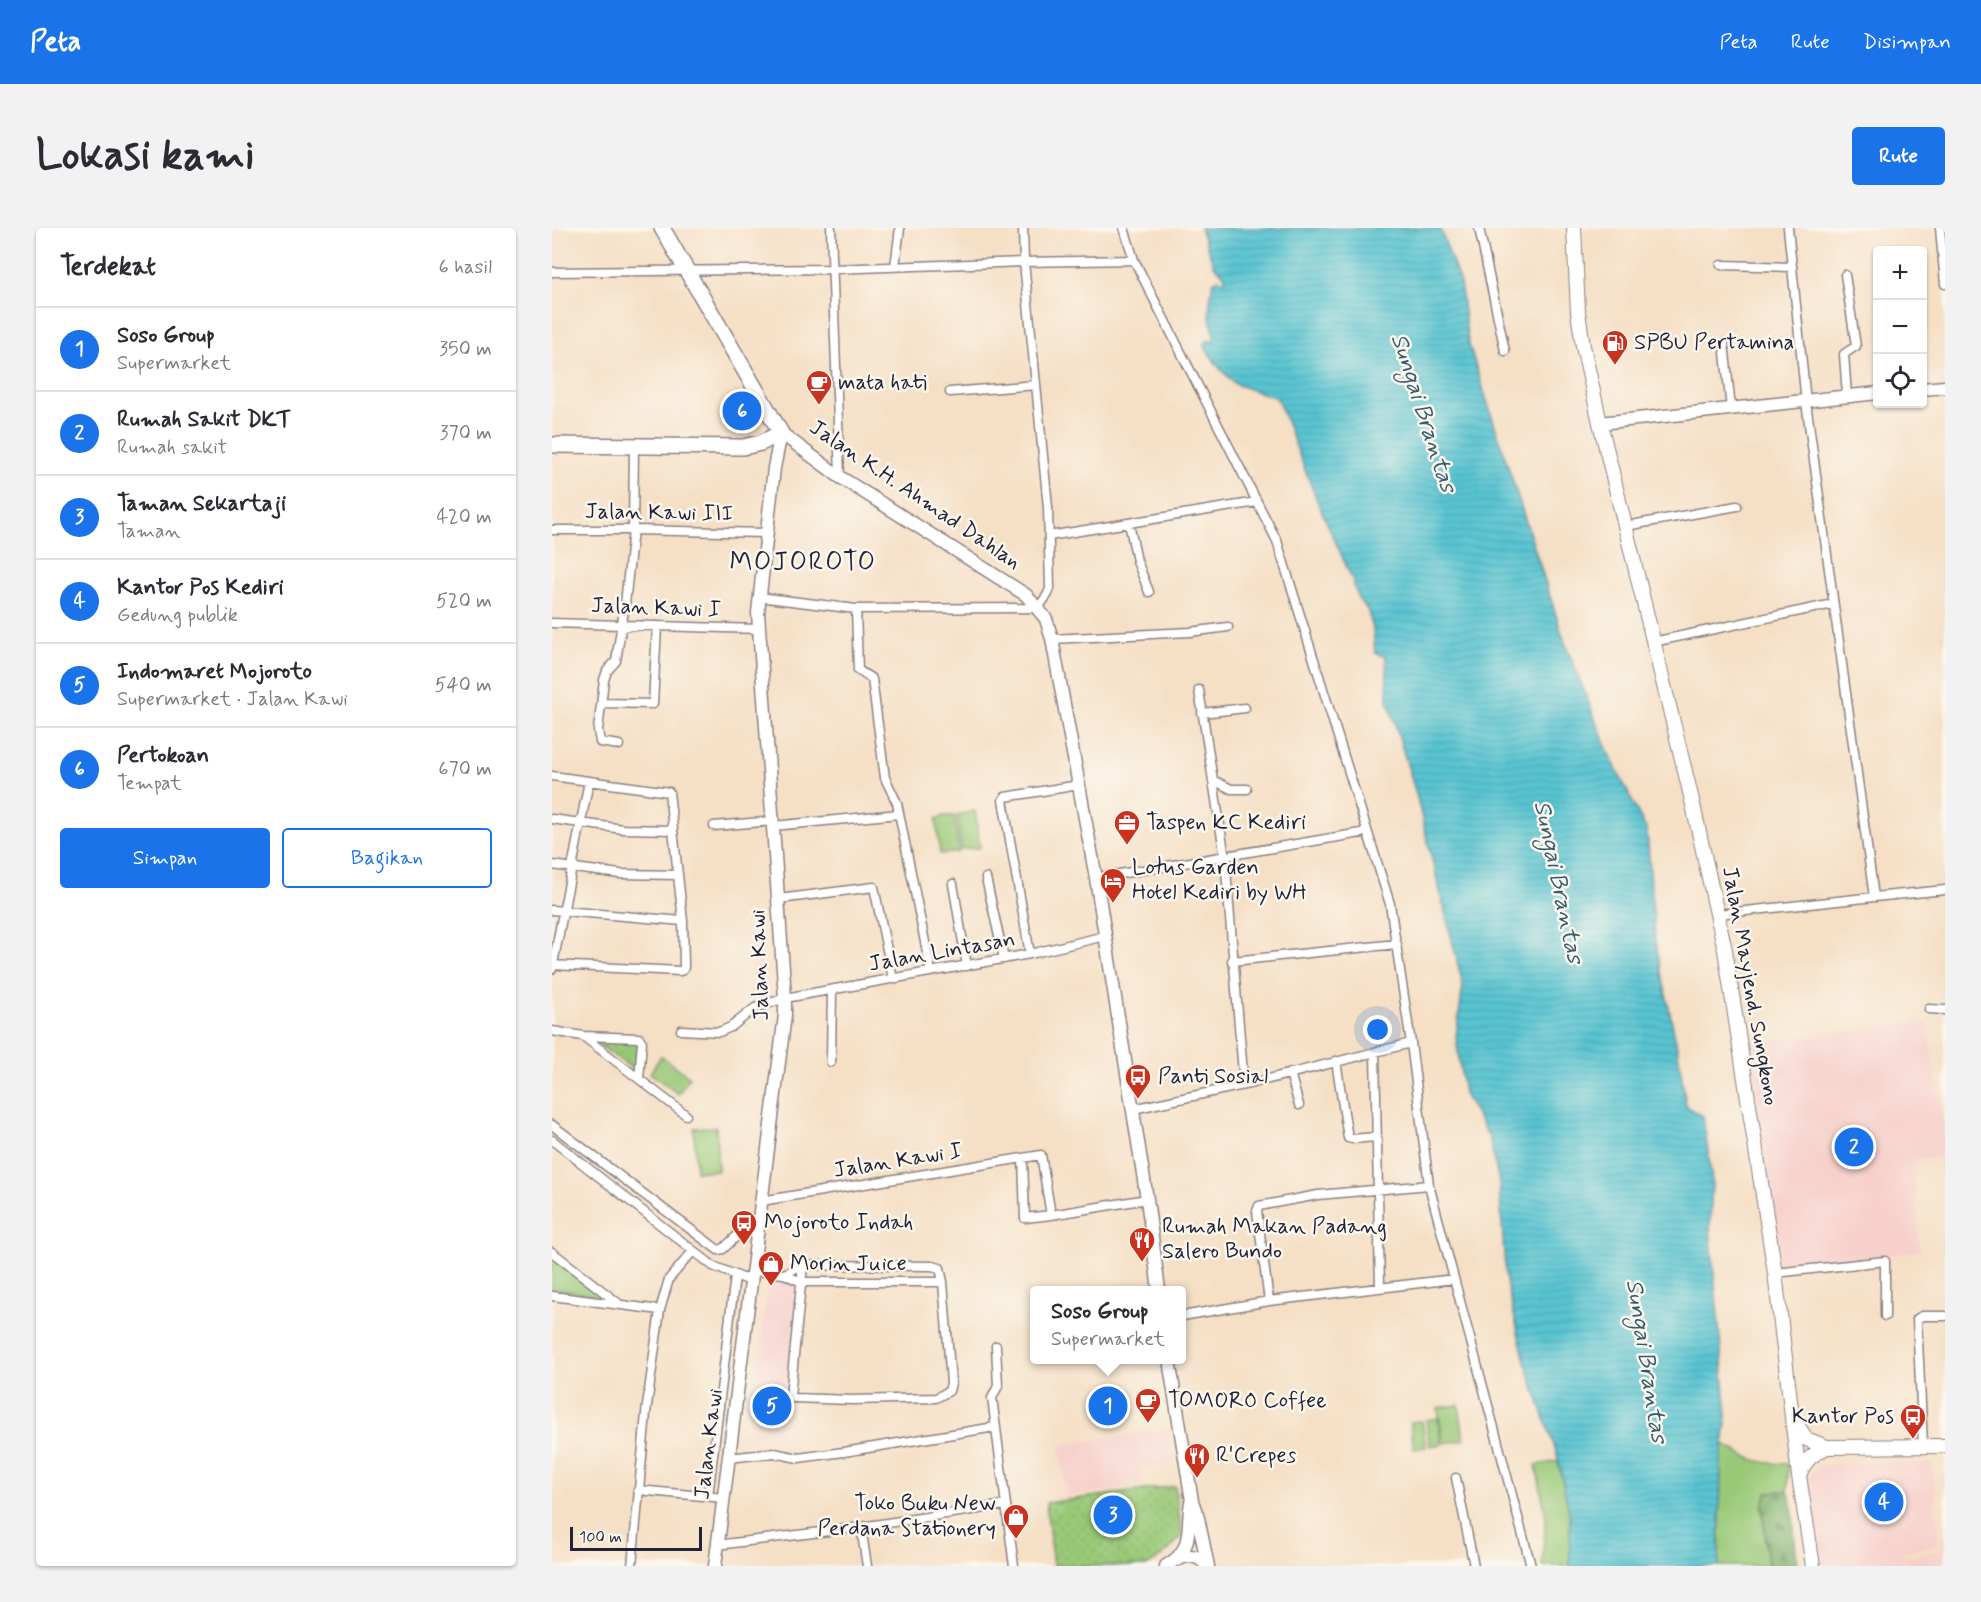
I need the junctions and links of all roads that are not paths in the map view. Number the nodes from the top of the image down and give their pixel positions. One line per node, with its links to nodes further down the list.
1 (662, 228): 18 (highway, Jalan K.H. Ahmad Dahlan)
2 (831, 228): 16 (street)
3 (900, 228): 13 (street)
4 (1023, 228): 12 (street)
5 (1124, 228): 11 (street)
6 (1479, 228): 22 (street)
7 (1574, 228): 31 (main road, Jalan Mayjend. Sungkono)
8 (1788, 228): 15 (street)
9 (1940, 228): 10 (street)
10 (1943, 250): 20 (street)
11 (1134, 260): 12 (street); 36 (street)
12 (1024, 262): 13 (street); 23 (street)
13 (896, 266): 16 (street)
14 (1721, 266): 15 (street)
15 (1792, 267): 29 (street)
16 (833, 269): 18 (street); 35 (street)
17 (552, 272): 18 (street)
18 (686, 272): 32 (highway, Jalan K.H. Ahmad Dahlan)
19 (1845, 275): 28 (street)
20 (1945, 284)
21 (1724, 343): 30 (street)
22 (1505, 351)
23 (1036, 385): 26 (street); 43 (street)
24 (1945, 387): 25 (main road)
25 (1927, 389)
26 (950, 393)
27 (1873, 393): 28 (main road)
28 (1847, 396): 29 (main road)
29 (1806, 402): 30 (main road); 46 (street)
30 (1731, 409): 31 (main road)
31 (1600, 423): 39 (main road, Jalan Mayjend. Sungkono)
32 (781, 432): 34 (highway); 35 (main road, Jalan K.H. Ahmad Dahlan); 42 (main road, Jalan Kawi)
33 (552, 445): 34 (highway)
34 (634, 447): 41 (street)
35 (840, 477): 47 (main road, Jalan K.H. Ahmad Dahlan)
36 (1257, 502): 38 (street); 72 (street)
37 (1737, 507): 39 (street)
38 (1130, 523): 43 (street); 44 (street)
39 (1626, 526): 55 (main road, Jalan Mayjend. Sungkono)
40 (552, 530): 41 (street, Jalan Kawi III)
41 (633, 530): 42 (street, Jalan Kawi III); 50 (street)
42 (766, 533): 45 (main road, Jalan Kawi)
43 (1049, 536): 47 (street)
44 (1149, 592)
45 (759, 597): 48 (street); 53 (main road, Jalan Kawi)
46 (1833, 604): 55 (street); 81 (street)
47 (1038, 608): 48 (street); 54 (main road, Jalan K.H. Ahmad Dahlan)
48 (856, 609): 66 (street)
49 (552, 623): 50 (street, Jalan Kawi I)
50 (622, 624): 51 (street, Jalan Kawi I); 57 (street)
51 (657, 626): 53 (street, Jalan Kawi I); 57 (street)
52 (1228, 627): 54 (street)
53 (759, 629): 68 (main road, Jalan Kawi)
54 (1052, 639): 64 (main road, Jalan K.H. Ahmad Dahlan)
55 (1653, 642): 85 (main road, Jalan Mayjend. Sungkono)
56 (1199, 690): 59 (street)
57 (602, 703): 60 (street)
58 (1245, 708): 59 (street)
59 (1202, 713): 62 (street)
60 (619, 745)
61 (552, 776): 63 (street)
62 (1213, 780): 65 (street); 73 (street)
63 (589, 781): 69 (street); 71 (street)
64 (1079, 785): 78 (main road, Jalan K.H. Ahmad Dahlan); 89 (street)
65 (1247, 789)
66 (898, 814): 68 (street); 94 (street)
67 (552, 819): 69 (street)
68 (773, 823): 70 (street); 82 (main road, Jalan Kawi)
69 (581, 824): 71 (street); 75 (street)
70 (714, 826)
71 (673, 830): 76 (street)
72 (1367, 832): 73 (street); 88 (street)
73 (1225, 858): 78 (street); 91 (street)
74 (552, 865): 75 (street)
75 (572, 869): 76 (street); 84 (street)
76 (678, 875): 86 (street)
77 (986, 878): 90 (street)
78 (1096, 879): 87 (main road, Jalan K.H. Ahmad Dahlan)
79 (953, 884): 93 (street)
80 (1945, 890): 81 (street)
81 (1874, 897): 85 (street)
82 (778, 899): 95 (street); 97 (main road, Jalan Kawi)
83 (552, 910): 84 (street)
84 (563, 912): 86 (street); 92 (street)
85 (1718, 914): 128 (main road, Jalan Mayjend. Sungkono)
86 (683, 921): 92 (street)
87 (1105, 936): 89 (street, Jalan Lintasan); 111 (main road, Jalan K.H. Ahmad Dahlan)
88 (1397, 944): 91 (street); 103 (street)
89 (1030, 954): 90 (street, Jalan Lintasan)
90 (1004, 959): 93 (street, Jalan Lintasan)
91 (1232, 961): 109 (street)
92 (552, 966)
93 (967, 966): 94 (street, Jalan Lintasan)
94 (931, 972): 95 (street, Jalan Lintasan)
95 (893, 980): 96 (street, Jalan Lintasan)
96 (832, 990): 97 (street, Jalan Lintasan); 106 (street)
97 (785, 998): 100 (street, Jalan Lintasan); 120 (main road, Jalan Kawi)
98 (1929, 1009): 99 (street)
99 (1945, 1010)
100 (681, 1030)
101 (552, 1031): 102 (street)
102 (583, 1036): 108 (street); 108 (street)
103 (1411, 1043): 104 (street); 117 (street)
104 (1375, 1052): 105 (street); 114 (street)
105 (1336, 1061): 107 (street); 114 (street)
106 (831, 1062)
107 (1290, 1073): 109 (street); 110 (street)
108 (639, 1078): 112 (street)
109 (1244, 1085): 111 (street)
110 (1299, 1105)
111 (1133, 1109): 119 (main road, Jalan K.H. Ahmad Dahlan)
112 (686, 1115)
113 (552, 1125): 123 (street)
114 (1376, 1137): 118 (street)
115 (552, 1140): 124 (street)
116 (1023, 1158): 120 (street, Jalan Kawi I); 121 (street, Jalan Kawi I); 121 (street)
117 (1429, 1185): 118 (street); 132 (street)
118 (1378, 1189): 136 (street); 138 (street)
119 (1147, 1199): 121 (street); 135 (main road, Jalan K.H. Ahmad Dahlan)
120 (761, 1201): 122 (main road, Jalan Kawi)
121 (1051, 1215)
122 (758, 1216): 123 (street); 131 (main road, Jalan Kawi)
123 (676, 1220): 124 (street)
124 (668, 1231): 125 (street)
125 (693, 1251): 130 (street); 140 (street)
126 (553, 1253): 139 (street)
127 (802, 1265): 129 (street); 133 (street); 134 (street)
128 (1775, 1273): 142 (street); 146 (main road, Jalan Mayjend. Sungkono)
129 (784, 1274): 131 (street); 133 (street)
130 (735, 1276): 131 (street); 155 (street)
131 (751, 1276): 151 (main road, Jalan Kawi)
132 (1450, 1280): 136 (street); 168 (street)
133 (801, 1282): 134 (street); 134 (street)
134 (943, 1282)
135 (1158, 1286)
136 (1380, 1287): 138 (street)
137 (552, 1296): 139 (street)
138 (1269, 1301): 141 (street)
139 (619, 1303): 140 (street)
140 (660, 1310): 154 (street)
141 (1186, 1315)
142 (1885, 1316)
143 (1945, 1316): 148 (street)
144 (996, 1346): 147 (street)
145 (1170, 1364): 157 (main road)
146 (1793, 1416): 150 (main road); 152 (main road, Jalan Mayjend. Sungkono)
147 (995, 1427): 151 (street); 158 (street)
148 (1923, 1446): 149 (main road); 150 (main road)
149 (1945, 1446)
150 (1827, 1447): 152 (main road)
151 (729, 1458): 156 (main road, Jalan Kawi)
152 (1799, 1476): 169 (main road, Jalan Mayjend. Sungkono)
153 (1456, 1478): 167 (street)
154 (638, 1490): 155 (street); 162 (street)
155 (708, 1496): 156 (street)
156 (724, 1498): 160 (main road, Jalan Kawi)
157 (1192, 1501): 161 (main road); 166 (main road)
158 (1005, 1505): 159 (street); 165 (street)
159 (861, 1527): 160 (street); 164 (street)
160 (717, 1545): 163 (main road, Jalan Kawi)
161 (1172, 1564): 166 (main road)
162 (632, 1566)
163 (715, 1566)
164 (867, 1566)
165 (1014, 1566)
166 (1208, 1566)
167 (1474, 1566)
168 (1531, 1566)
169 (1813, 1566)

